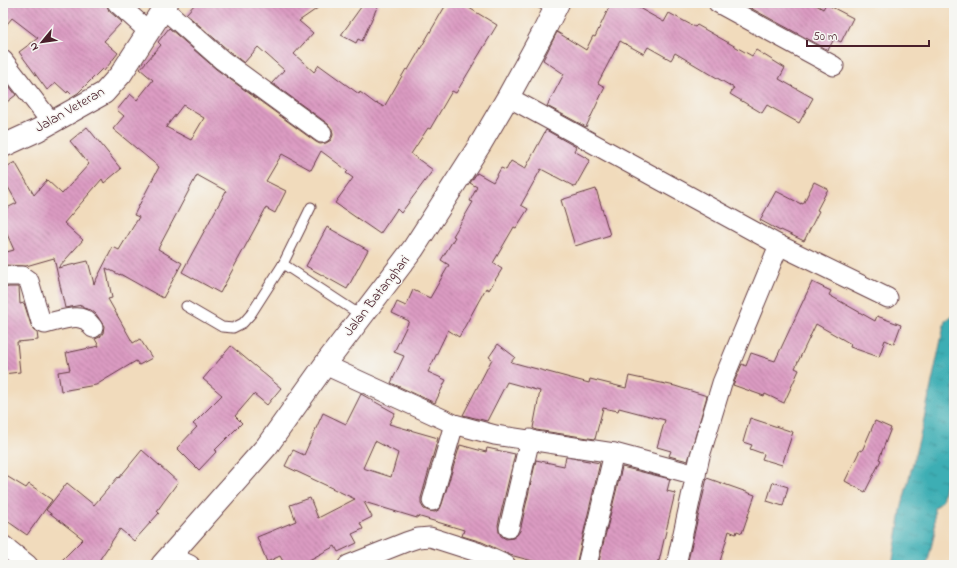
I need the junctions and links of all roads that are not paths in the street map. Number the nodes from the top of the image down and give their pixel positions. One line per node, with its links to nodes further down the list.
1 (117, 3): 5 (street)
2 (718, 3): 7 (street)
3 (165, 5): 5 (street, Jalan Veteran); 10 (street)
4 (550, 6): 8 (street, Jalan Batanghari)
5 (148, 31): 9 (street, Jalan Veteran)
6 (3, 60): 9 (street)
7 (834, 66)
8 (508, 97): 13 (street); 18 (street, Jalan Batanghari)
9 (51, 122): 11 (street, Jalan Veteran)
10 (322, 133)
11 (3, 146)
12 (311, 206): 14 (lane)
13 (779, 245): 16 (street); 24 (street)
14 (283, 264): 17 (lane); 18 (lane)
15 (3, 276): 19 (street)
16 (888, 298)
17 (186, 306)
18 (362, 316): 20 (street, Jalan Batanghari)
19 (92, 328)
20 (324, 365): 21 (street); 28 (street, Jalan Batanghari)
21 (454, 424): 22 (street); 25 (street)
22 (530, 439): 23 (street); 26 (street)
23 (614, 453): 24 (street); 33 (street)
24 (696, 475): 34 (street)
25 (432, 501)
26 (509, 528)
27 (4, 547): 29 (street)
28 (166, 560): 30 (street)
29 (28, 565)
30 (190, 565)
31 (348, 565): 32 (street)
32 (506, 565)
33 (587, 565)
34 (676, 565)

